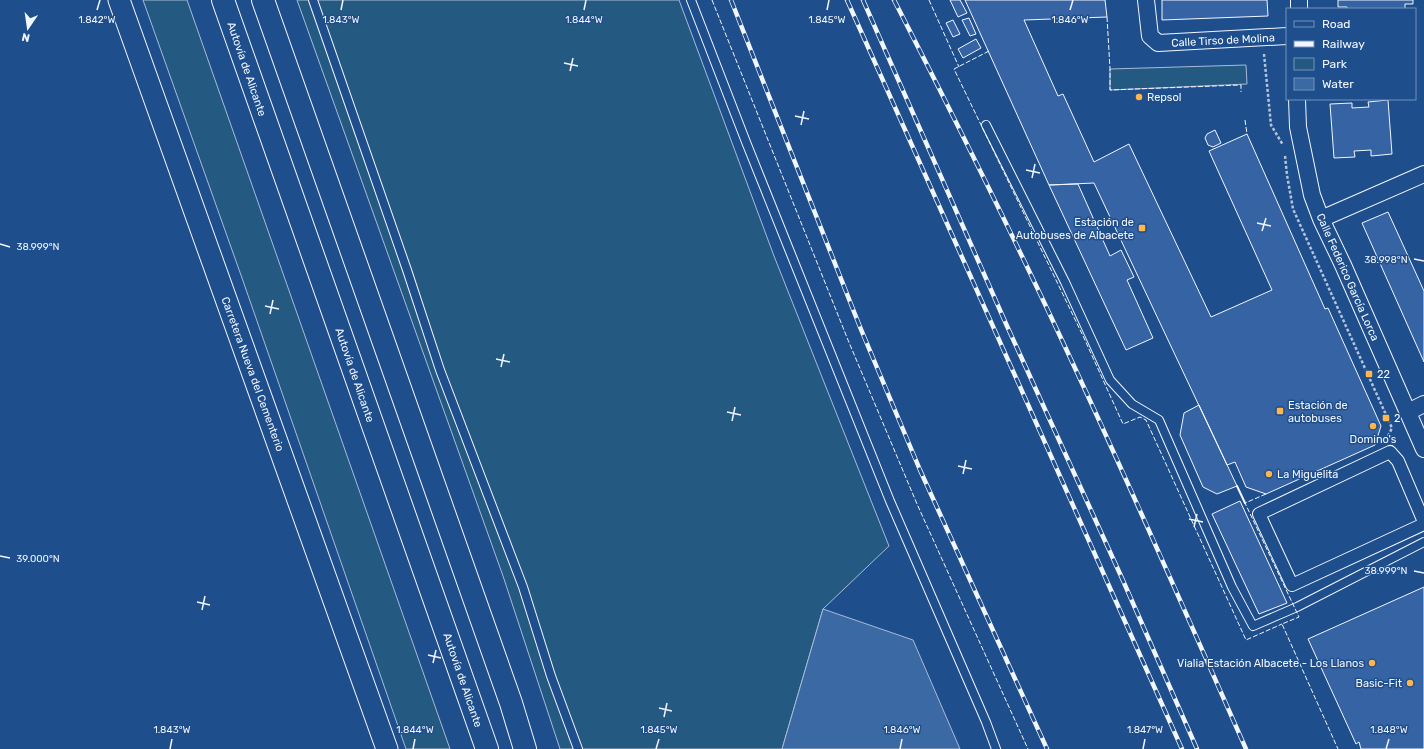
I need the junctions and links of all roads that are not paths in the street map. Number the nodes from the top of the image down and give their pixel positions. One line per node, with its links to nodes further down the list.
1 (119, 0): 17 (street, Carretera Nueva del Cementerio)
2 (223, 0): 18 (highway, Autovía de Alicante)
3 (263, 0): 19 (highway)
4 (313, 0): 20 (lane)
5 (691, 0): 21 (lane)
6 (1146, 0): 7 (street, Calle Tirso de Molina)
7 (1286, 36)
8 (1297, 100): 11 (street, Calle Federico García Lorca)
9 (986, 125): 16 (lane)
10 (1424, 174): 11 (street)
11 (1321, 219): 13 (street, Calle Federico García Lorca)
12 (1424, 404): 13 (street)
13 (1408, 412): 14 (street, Calle Federico García Lorca)
14 (1424, 449)
15 (1424, 523): 15 (street)
16 (1424, 542)
17 (387, 749)
18 (487, 749)
19 (525, 749)
20 (578, 749)
21 (996, 749)

